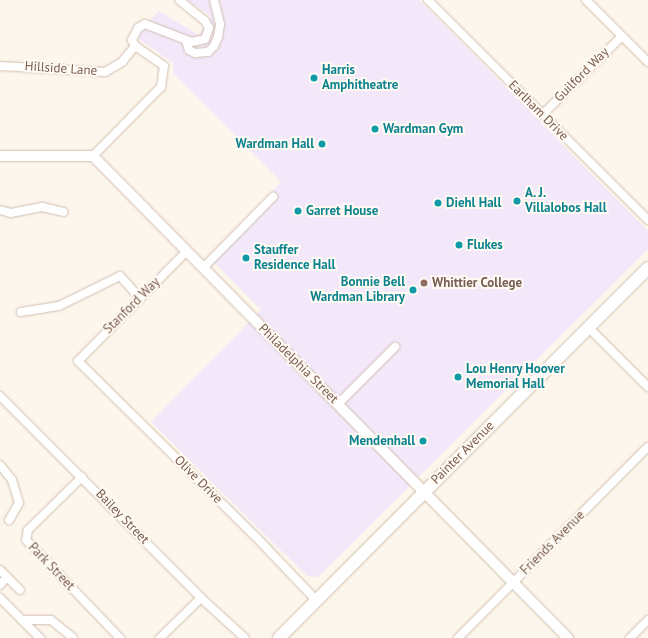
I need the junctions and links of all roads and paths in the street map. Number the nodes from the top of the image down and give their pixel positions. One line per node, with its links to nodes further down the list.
1 (179, 0): 6 (street)
2 (214, 0): 6 (street)
3 (428, 0): 10 (street, Earlham Drive)
4 (586, 0): 5 (street)
5 (622, 36): 8 (street); 10 (street, Guilford Way)
6 (186, 41): 7 (street)
7 (134, 46): 9 (street, Hillside Lane); 12 (street)
8 (648, 62)
9 (0, 66)
10 (542, 115): 16 (street, Earlham Drive)
11 (0, 156): 12 (street)
12 (93, 156): 17 (street, Philadelphia Street)
13 (273, 197): 18 (street)
14 (0, 210): 15 (street)
15 (63, 212)
16 (648, 220)
17 (187, 251): 18 (street, Philadelphia Street); 20 (street, Stanford Way)
18 (203, 268): 27 (street, Philadelphia Street)
19 (648, 268): 22 (main road, Painter Avenue)
20 (140, 298): 21 (street); 24 (street, Stanford Way)
21 (21, 312)
22 (588, 327): 25 (street); 31 (main road, Painter Avenue)
23 (395, 346): 27 (street)
24 (78, 361): 40 (street, Olive Drive)
25 (648, 388)
26 (0, 396): 30 (street, Bailey Street)
27 (338, 404): 31 (street, Philadelphia Street)
28 (648, 447): 35 (street, Friends Avenue)
29 (0, 465): 32 (street)
30 (82, 477): 39 (street, Bailey Street); 45 (street, Park Street)
31 (423, 493): 35 (street, Philadelphia Street); 40 (main road, Painter Avenue)
32 (9, 520)
33 (0, 570): 34 (street)
34 (7, 577): 36 (street); 37 (street)
35 (514, 583): 49 (street, Friends Avenue); 50 (street, Philadelphia Street)
36 (0, 585)
37 (20, 590)
38 (0, 598): 41 (street)
39 (200, 598): 46 (street); 47 (street, Bailey Street)
40 (316, 600): 48 (main road, Painter Avenue)
41 (22, 620): 43 (street); 44 (street)
42 (648, 620): 51 (street)
43 (40, 638)
44 (73, 638)
45 (120, 638)
46 (160, 638)
47 (245, 638)
48 (279, 638)
49 (458, 638)
50 (568, 638)
51 (630, 638)

